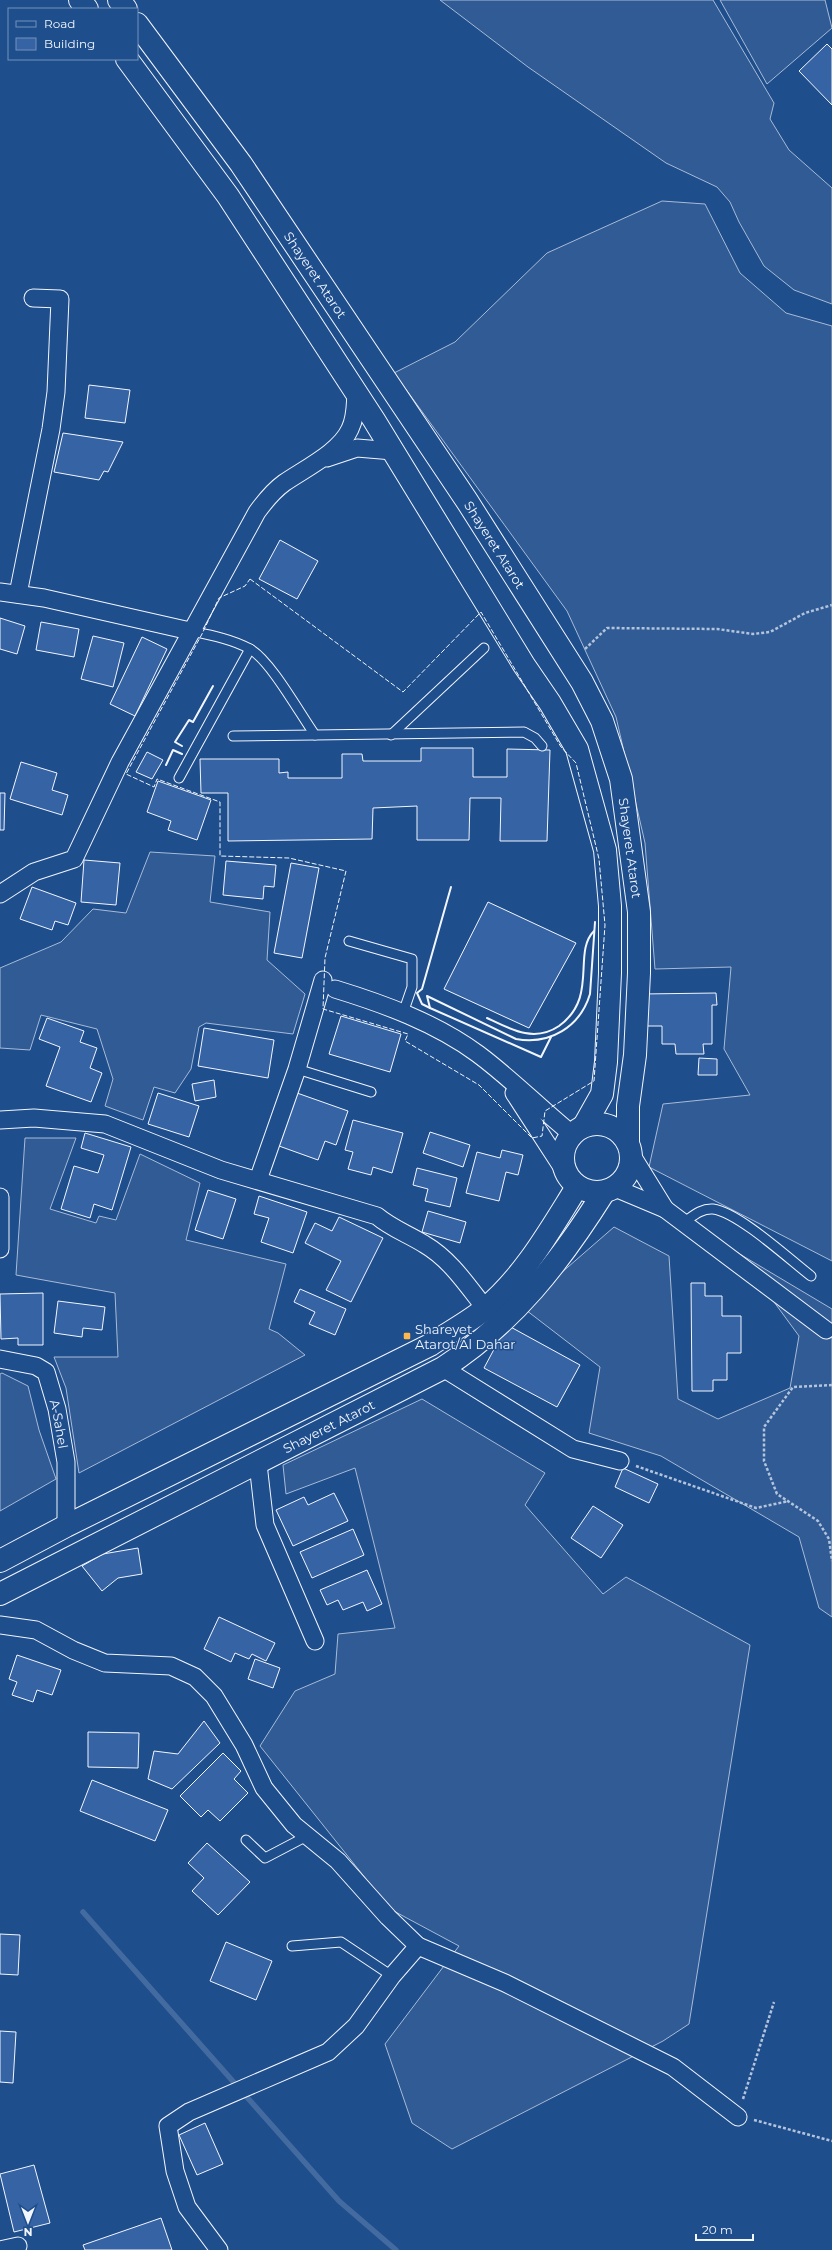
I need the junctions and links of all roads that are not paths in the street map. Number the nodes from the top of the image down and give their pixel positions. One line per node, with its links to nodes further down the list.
1 (80, 0): 3 (main road)
2 (119, 0): 4 (main road)
3 (86, 8)
4 (125, 8)
5 (138, 25): 29 (main road, Shayeret Atarot)
6 (128, 60): 8 (main road, Shayeret Atarot)
7 (33, 298): 12 (street)
8 (356, 393): 9 (main road, Shayeret Atarot); 10 (street)
9 (393, 451): 10 (street); 28 (main road, Shayeret Atarot)
10 (316, 462): 13 (street)
11 (0, 592): 12 (street)
12 (18, 594): 13 (street)
13 (190, 631): 15 (lane); 21 (street)
14 (484, 648): 17 (lane)
15 (250, 649): 16 (lane); 20 (lane)
16 (315, 735): 17 (lane); 18 (lane)
17 (391, 735): 19 (lane)
18 (233, 736)
19 (542, 746)
20 (179, 778)
21 (0, 894)
22 (349, 941): 23 (lane)
23 (402, 1013): 24 (street); 25 (street)
24 (297, 1068): 26 (lane); 31 (street)
25 (500, 1073): 28 (street); 30 (street)
26 (371, 1092)
27 (0, 1120): 31 (street)
28 (580, 1128): 29 (main road); 30 (main road)
29 (630, 1148): 33 (main road); 35 (street)
30 (564, 1170): 32 (main road)
31 (258, 1180): 39 (street)
32 (577, 1187): 33 (main road); 39 (main road)
33 (609, 1190): 35 (street); 42 (main road, Shayeret Atarot)
34 (0, 1197): 37 (street)
35 (664, 1209): 36 (street)
36 (682, 1223): 38 (lane); 40 (street)
37 (0, 1248)
38 (811, 1276)
39 (485, 1308): 45 (main road)
40 (826, 1330)
41 (0, 1359): 45 (street, A-Sahel)
42 (442, 1368): 43 (street); 44 (main road, Shayeret Atarot)
43 (620, 1461)
44 (258, 1464): 47 (main road, Shayeret Atarot); 49 (street)
45 (66, 1526): 46 (main road)
46 (0, 1561)
47 (0, 1594)
48 (0, 1625): 50 (street)
49 (315, 1641)
50 (307, 1836): 51 (lane); 53 (street)
51 (246, 1840)
52 (292, 1946): 54 (lane)
53 (418, 1946): 54 (street); 55 (street)
54 (392, 1976): 58 (street)
55 (738, 2117)
56 (18, 2246): 57 (street)
57 (0, 2250)
58 (219, 2250)

